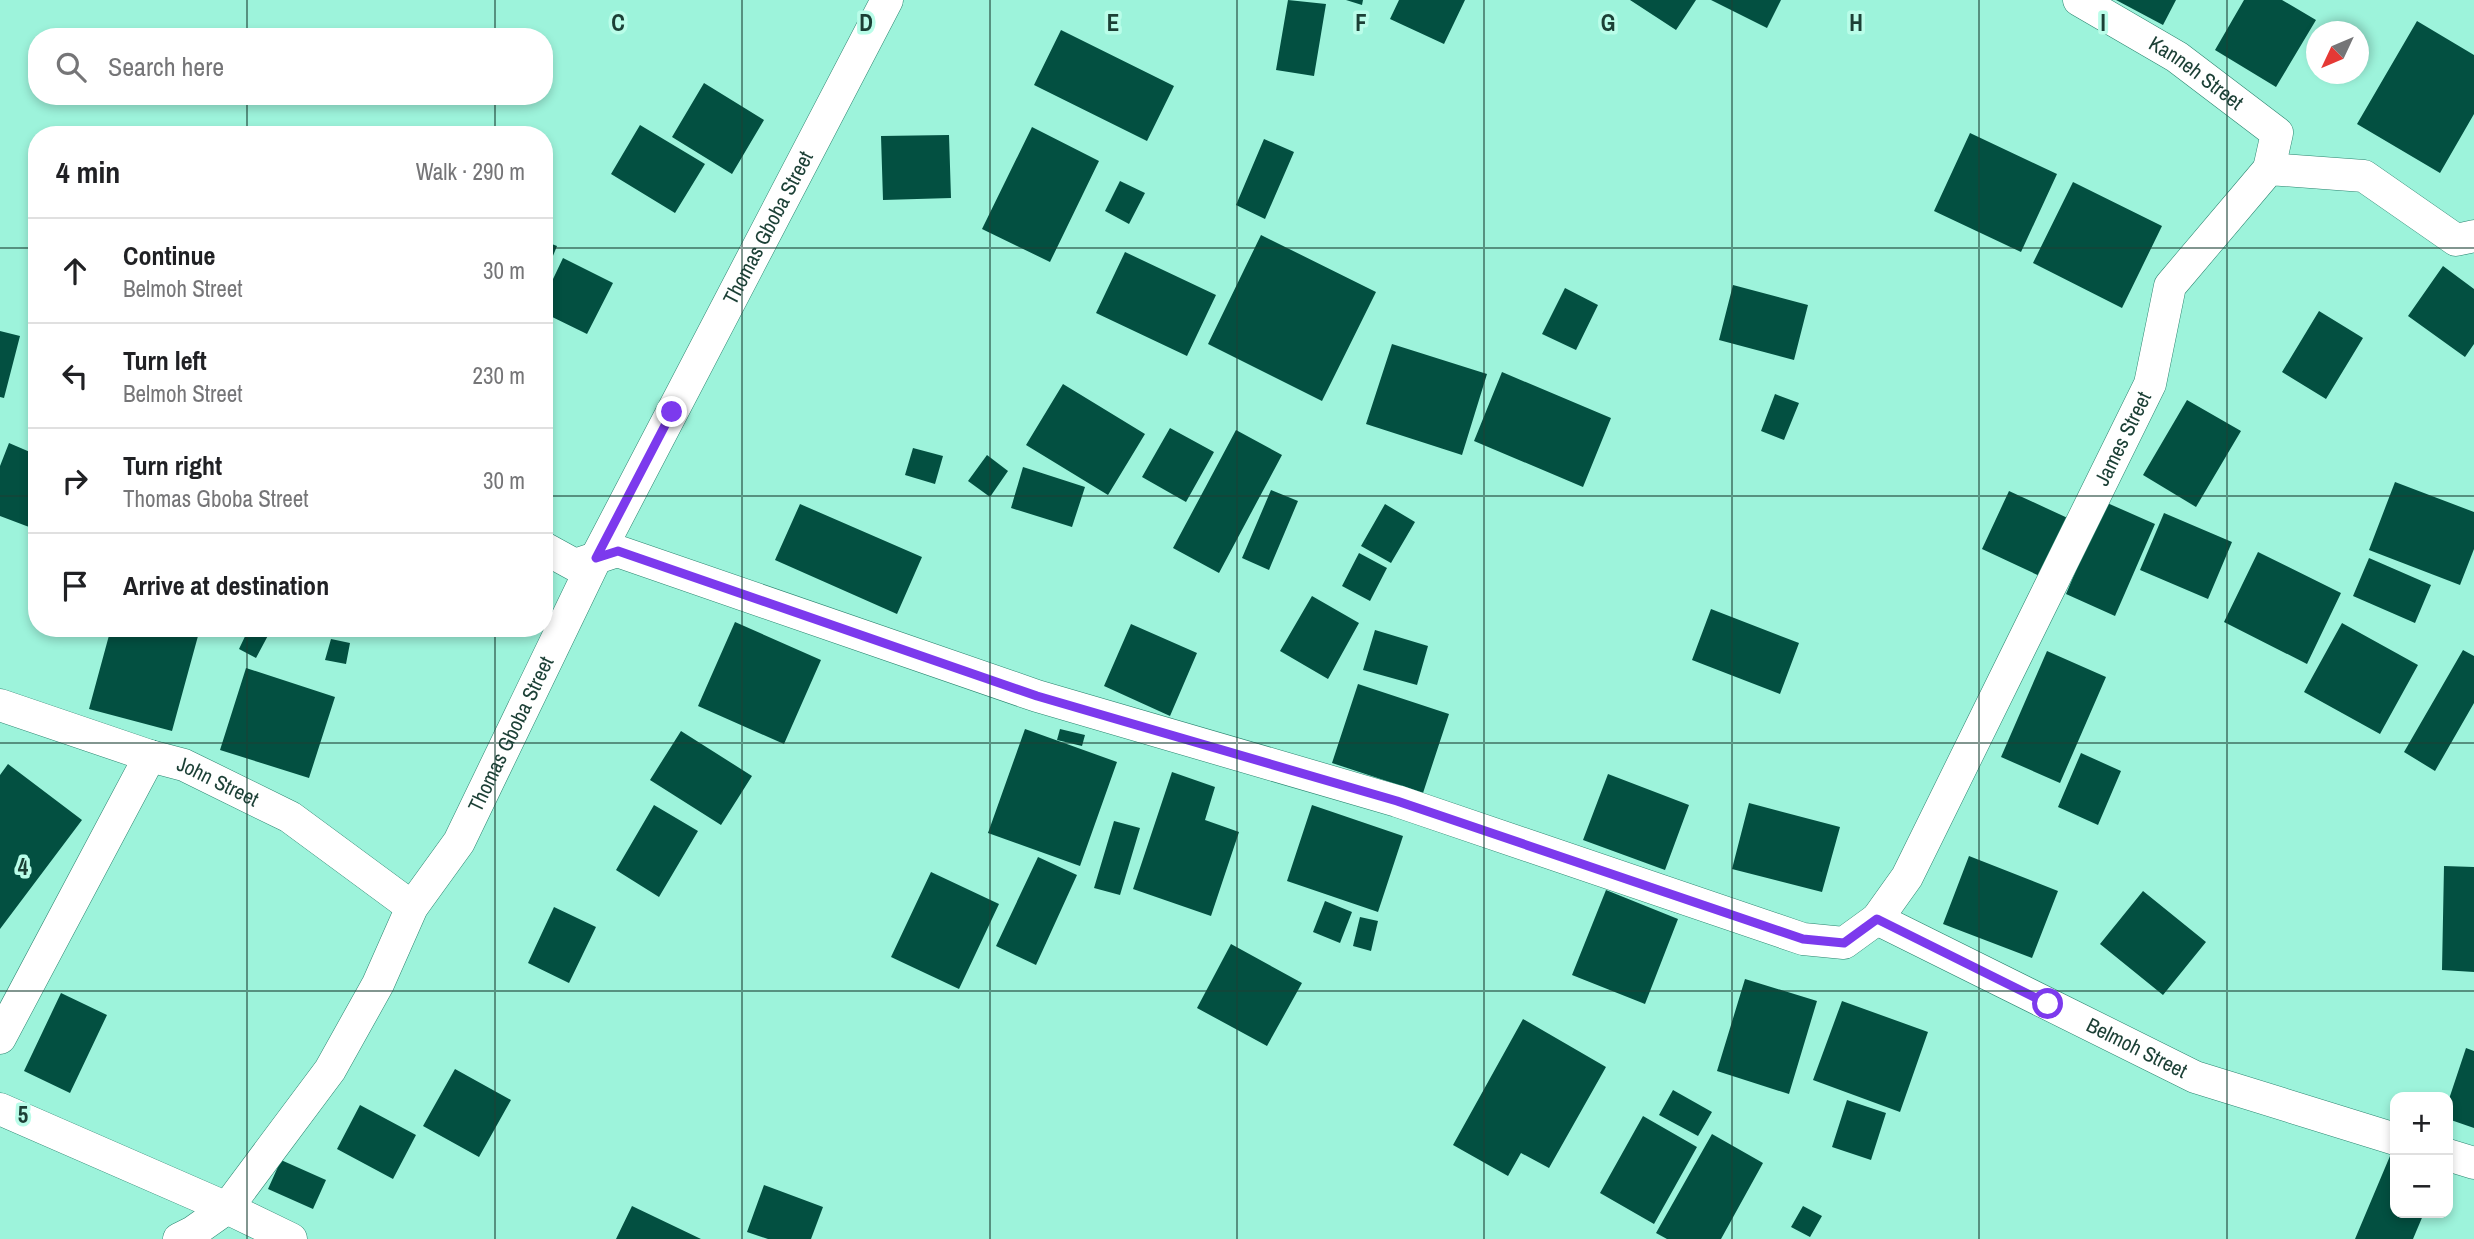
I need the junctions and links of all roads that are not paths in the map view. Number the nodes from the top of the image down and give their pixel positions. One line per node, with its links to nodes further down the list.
1 (887, 0): 6 (street, Thomas Gboba Street)
2 (2079, 0): 3 (street, Kanneh Street)
3 (2269, 169): 4 (street); 10 (street, James Street)
4 (2468, 244)
5 (553, 553): 6 (street)
6 (596, 558): 9 (street, Thomas Gboba Street); 10 (street)
7 (0, 705): 8 (street, John Street)
8 (150, 756): 9 (street, John Street); 11 (street)
9 (412, 906): 16 (street, Thomas Gboba Street)
10 (1877, 919): 13 (street, Belmoh Street)
11 (0, 1038)
12 (0, 1109): 16 (street)
13 (2390, 1137)
14 (2453, 1157): 15 (street)
15 (2474, 1163)
16 (227, 1208): 17 (street, Thomas Gboba Street); 18 (street)
17 (178, 1239)
18 (291, 1239)

